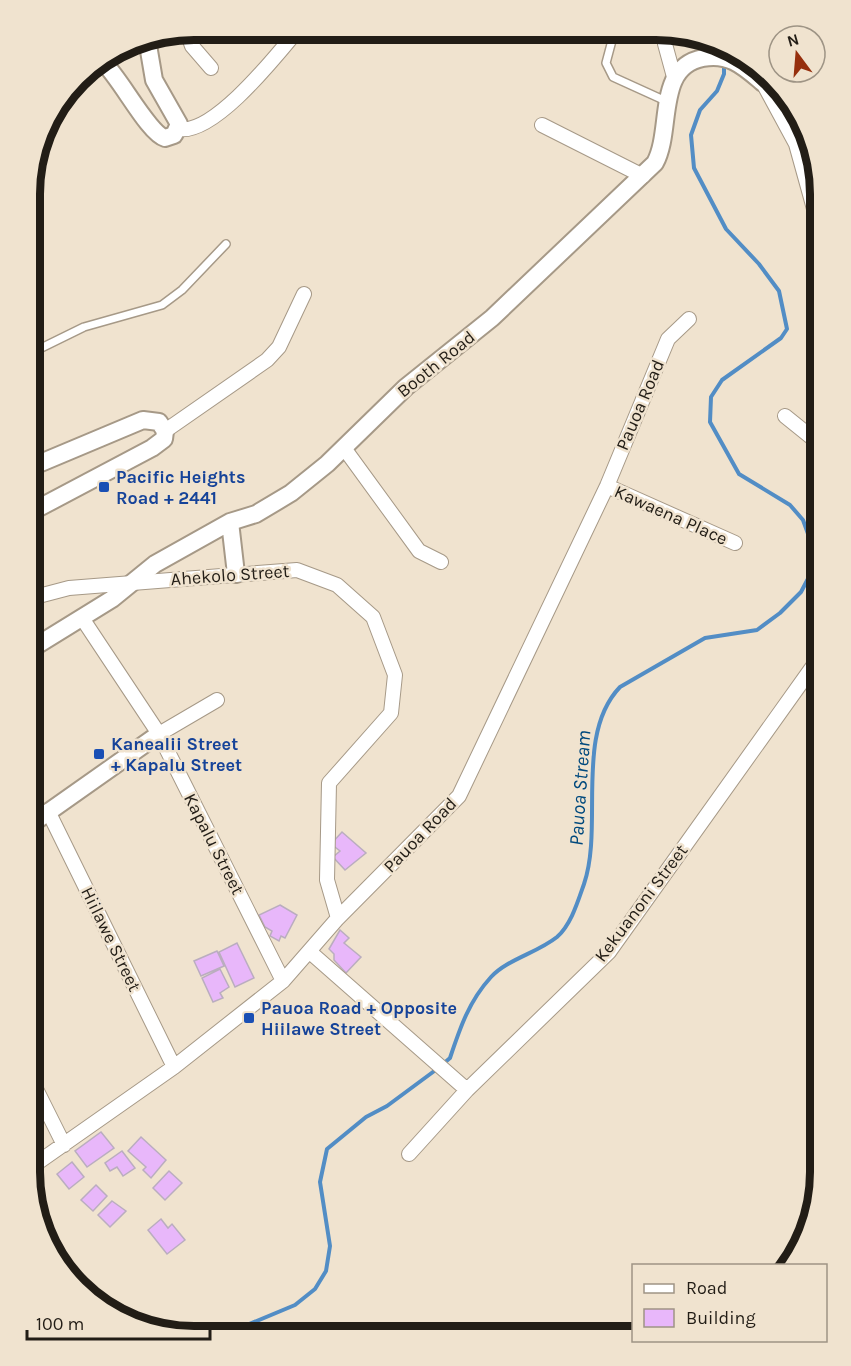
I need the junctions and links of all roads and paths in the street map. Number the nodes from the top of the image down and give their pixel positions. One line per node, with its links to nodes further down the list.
1 (190, 40): 9 (street)
2 (289, 40): 15 (street)
3 (612, 40): 13 (lane)
4 (666, 41): 11 (street)
5 (149, 48): 15 (street)
6 (726, 57): 11 (street)
7 (731, 60): 10 (street)
8 (107, 67): 15 (street)
9 (211, 68)
10 (749, 71)
11 (674, 77): 13 (street, Booth Road)
12 (772, 93): 17 (street)
13 (668, 102): 16 (street, Booth Road)
14 (542, 125): 16 (street)
15 (179, 129)
16 (643, 176): 25 (street, Booth Road)
17 (810, 185)
18 (226, 244): 21 (lane)
19 (304, 294): 23 (street)
20 (689, 319): 27 (street, Pauoa Road)
21 (40, 349)
22 (785, 416): 24 (street)
23 (165, 431): 26 (street); 28 (street)
24 (810, 436)
25 (344, 448): 29 (street, Booth Road); 31 (street)
26 (40, 463)
27 (607, 486): 30 (street, Kawaena Place); 42 (street, Pauoa Road)
28 (40, 507)
29 (230, 522): 32 (street); 33 (street, Booth Road)
30 (735, 543)
31 (441, 562)
32 (236, 574): 33 (street, Ahekolo Street); 42 (street, Ahekolo Street)
33 (135, 581): 34 (street, Ahekolo Street); 35 (street, Booth Road)
34 (40, 596)
35 (82, 618): 36 (street, Booth Road); 39 (street, Kapalu Street)
36 (40, 644)
37 (810, 670): 46 (street, Kekuanoni Street)
38 (218, 700): 39 (street)
39 (159, 734): 40 (street); 44 (street, Kapalu Street)
40 (48, 811): 41 (street); 45 (street, Hiilawe Street)
41 (40, 817)
42 (338, 918): 43 (street, Pauoa Road)
43 (310, 952): 44 (street, Pauoa Road); 46 (street)
44 (283, 981): 45 (street, Pauoa Road)
45 (174, 1067): 48 (street, Pauoa Road)
46 (467, 1090): 49 (street, Kekuanoni Street)
47 (40, 1097): 48 (street)
48 (64, 1145): 50 (street, Pauoa Road)
49 (409, 1154)
50 (40, 1161)

